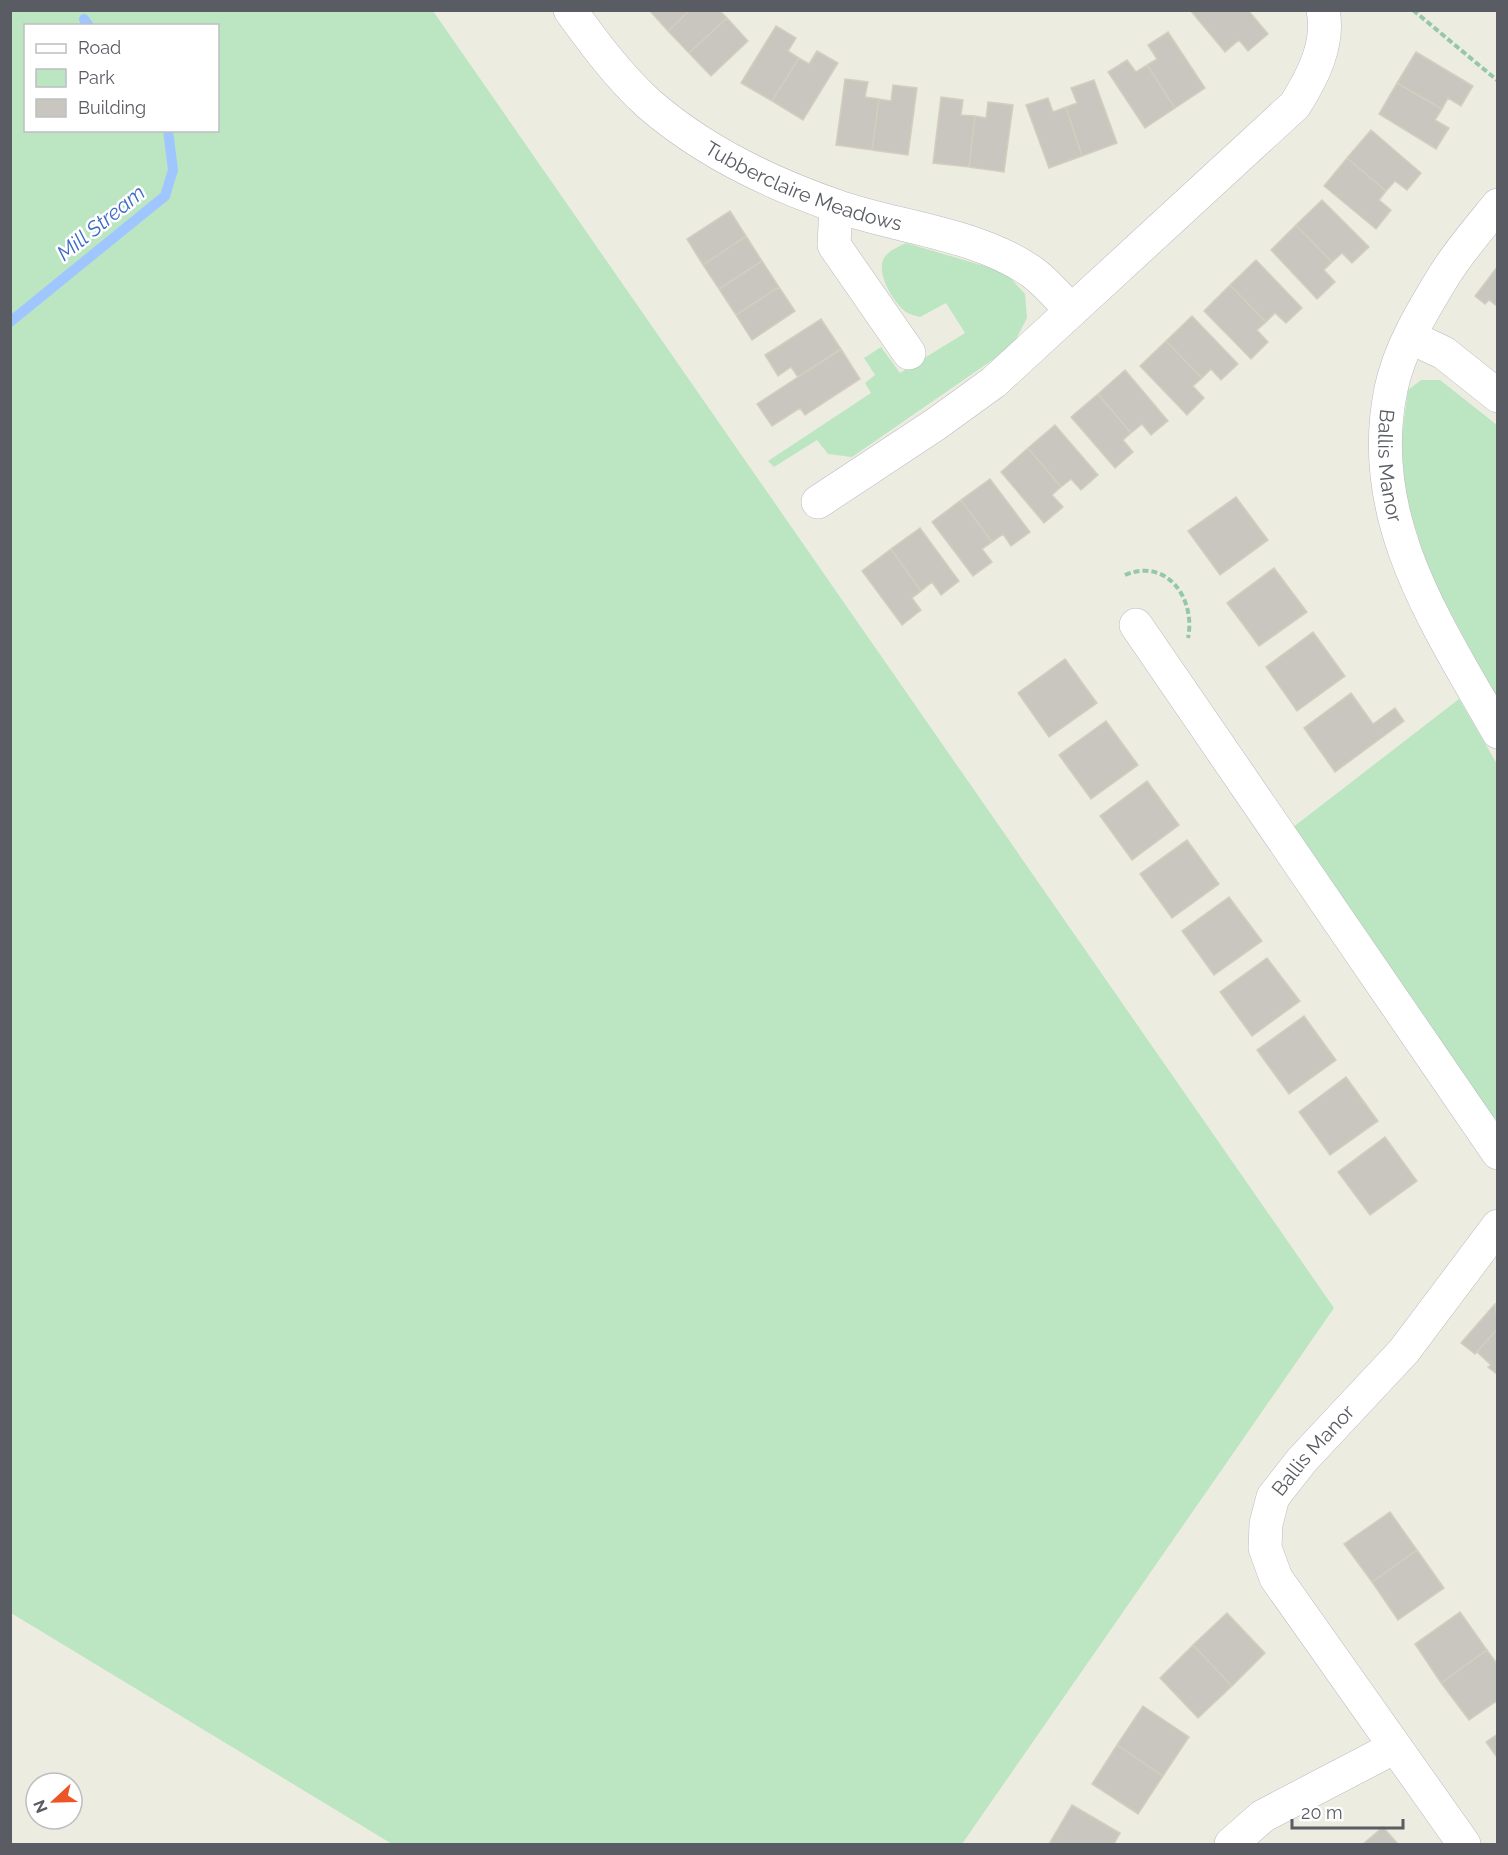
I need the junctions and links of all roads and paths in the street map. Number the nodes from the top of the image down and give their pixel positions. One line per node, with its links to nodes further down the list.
1 (570, 10): 6 (street, Tubberclaire Meadows)
2 (1323, 10): 7 (street)
3 (1413, 10): 4 (path)
4 (1497, 81)
5 (1497, 205): 8 (street, Ballis Manor)
6 (836, 206): 7 (street, Tubberclaire Meadows); 9 (street)
7 (1071, 310): 11 (street)
8 (1410, 337): 10 (street); 13 (street, Ballis Manor)
9 (909, 353)
10 (1497, 396)
11 (818, 502)
12 (1136, 625): 14 (street)
13 (1497, 732)
14 (1497, 1153)
15 (1497, 1226): 16 (street, Ballis Manor)
16 (1395, 1747): 17 (street); 18 (street, Ballis Manor)
17 (1231, 1845)
18 (1464, 1845)

